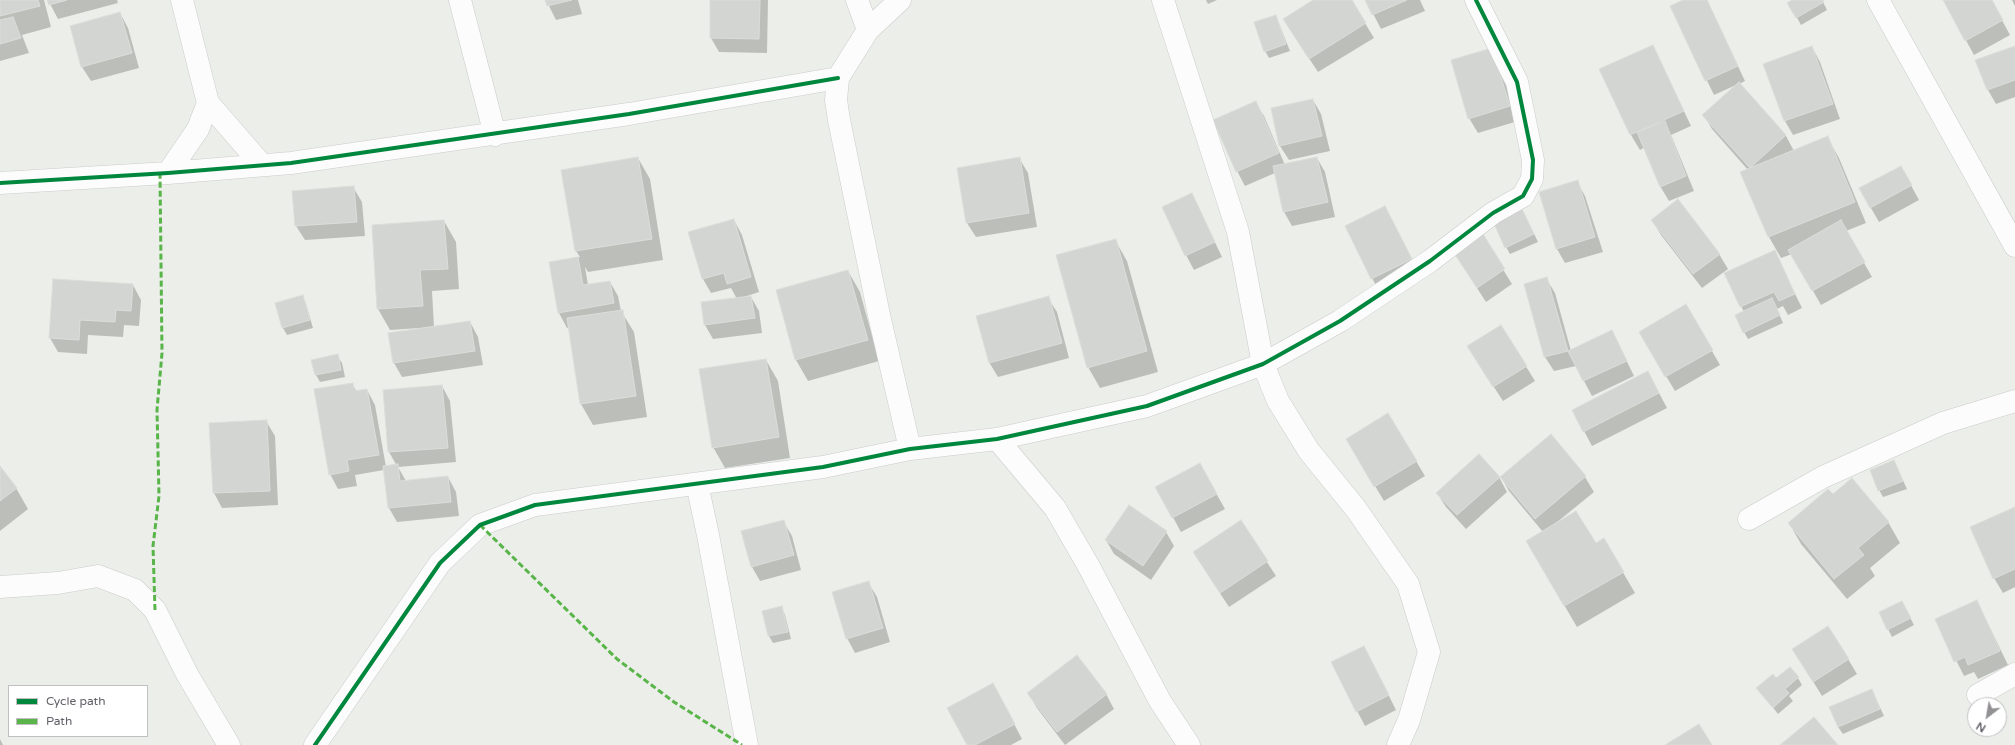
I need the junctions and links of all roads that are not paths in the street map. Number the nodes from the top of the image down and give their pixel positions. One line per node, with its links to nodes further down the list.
1 (182, 0): 10 (street)
2 (460, 0): 11 (street)
3 (857, 0): 8 (street)
4 (900, 0): 8 (street)
5 (1163, 0): 16 (street)
6 (1476, 0): 16 (street)
7 (1878, 0): 15 (street)
8 (868, 30): 9 (street)
9 (838, 78): 11 (street); 19 (street)
10 (208, 104): 12 (street); 13 (street)
11 (495, 135): 12 (street)
12 (262, 165): 13 (street)
13 (168, 173): 14 (street)
14 (0, 183)
15 (2015, 246)
16 (1262, 364): 18 (street); 29 (street)
17 (2015, 401): 21 (street)
18 (997, 439): 19 (street); 28 (street)
19 (910, 449): 20 (street)
20 (697, 484): 26 (street); 27 (street)
21 (1749, 519)
22 (0, 587): 25 (street)
23 (2015, 674): 24 (street)
24 (1978, 695)
25 (229, 745)
26 (315, 745)
27 (747, 745)
28 (1189, 745)
29 (1398, 745)

